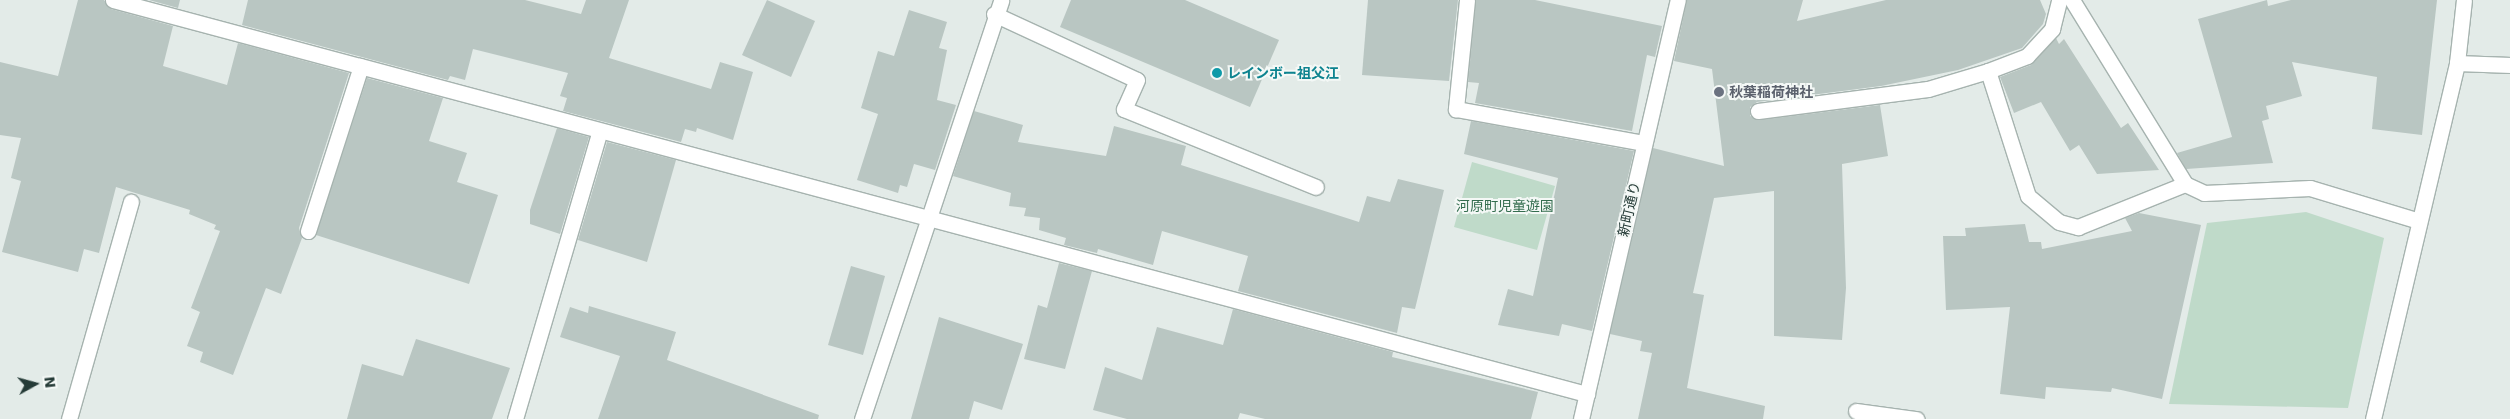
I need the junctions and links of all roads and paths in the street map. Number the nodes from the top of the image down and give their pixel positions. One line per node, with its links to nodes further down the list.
1 (113, 0): 11 (street)
2 (1001, 0): 8 (street)
3 (1467, 0): 15 (street)
4 (1678, 0): 15 (street, 新町通り)
5 (2059, 0): 12 (street)
6 (2072, 0): 16 (street)
7 (2464, 0): 9 (street)
8 (994, 14): 17 (street); 19 (street)
9 (2457, 63): 10 (street); 20 (street)
10 (2510, 64)
11 (361, 66): 14 (street); 21 (street)
12 (1988, 71): 13 (street); 16 (street)
13 (1758, 111)
14 (600, 131): 19 (street); 25 (street)
15 (1644, 143): 22 (street, 新町通り)
16 (2185, 184): 20 (street)
17 (1316, 187)
18 (131, 202): 24 (street)
19 (928, 220): 22 (street); 26 (street)
20 (2419, 221): 29 (street)
21 (308, 231)
22 (1587, 394): 27 (street, 新町通り)
23 (1856, 411): 28 (street)
24 (69, 419)
25 (515, 419)
26 (862, 419)
27 (1581, 419)
28 (1916, 419)
29 (2373, 419)

